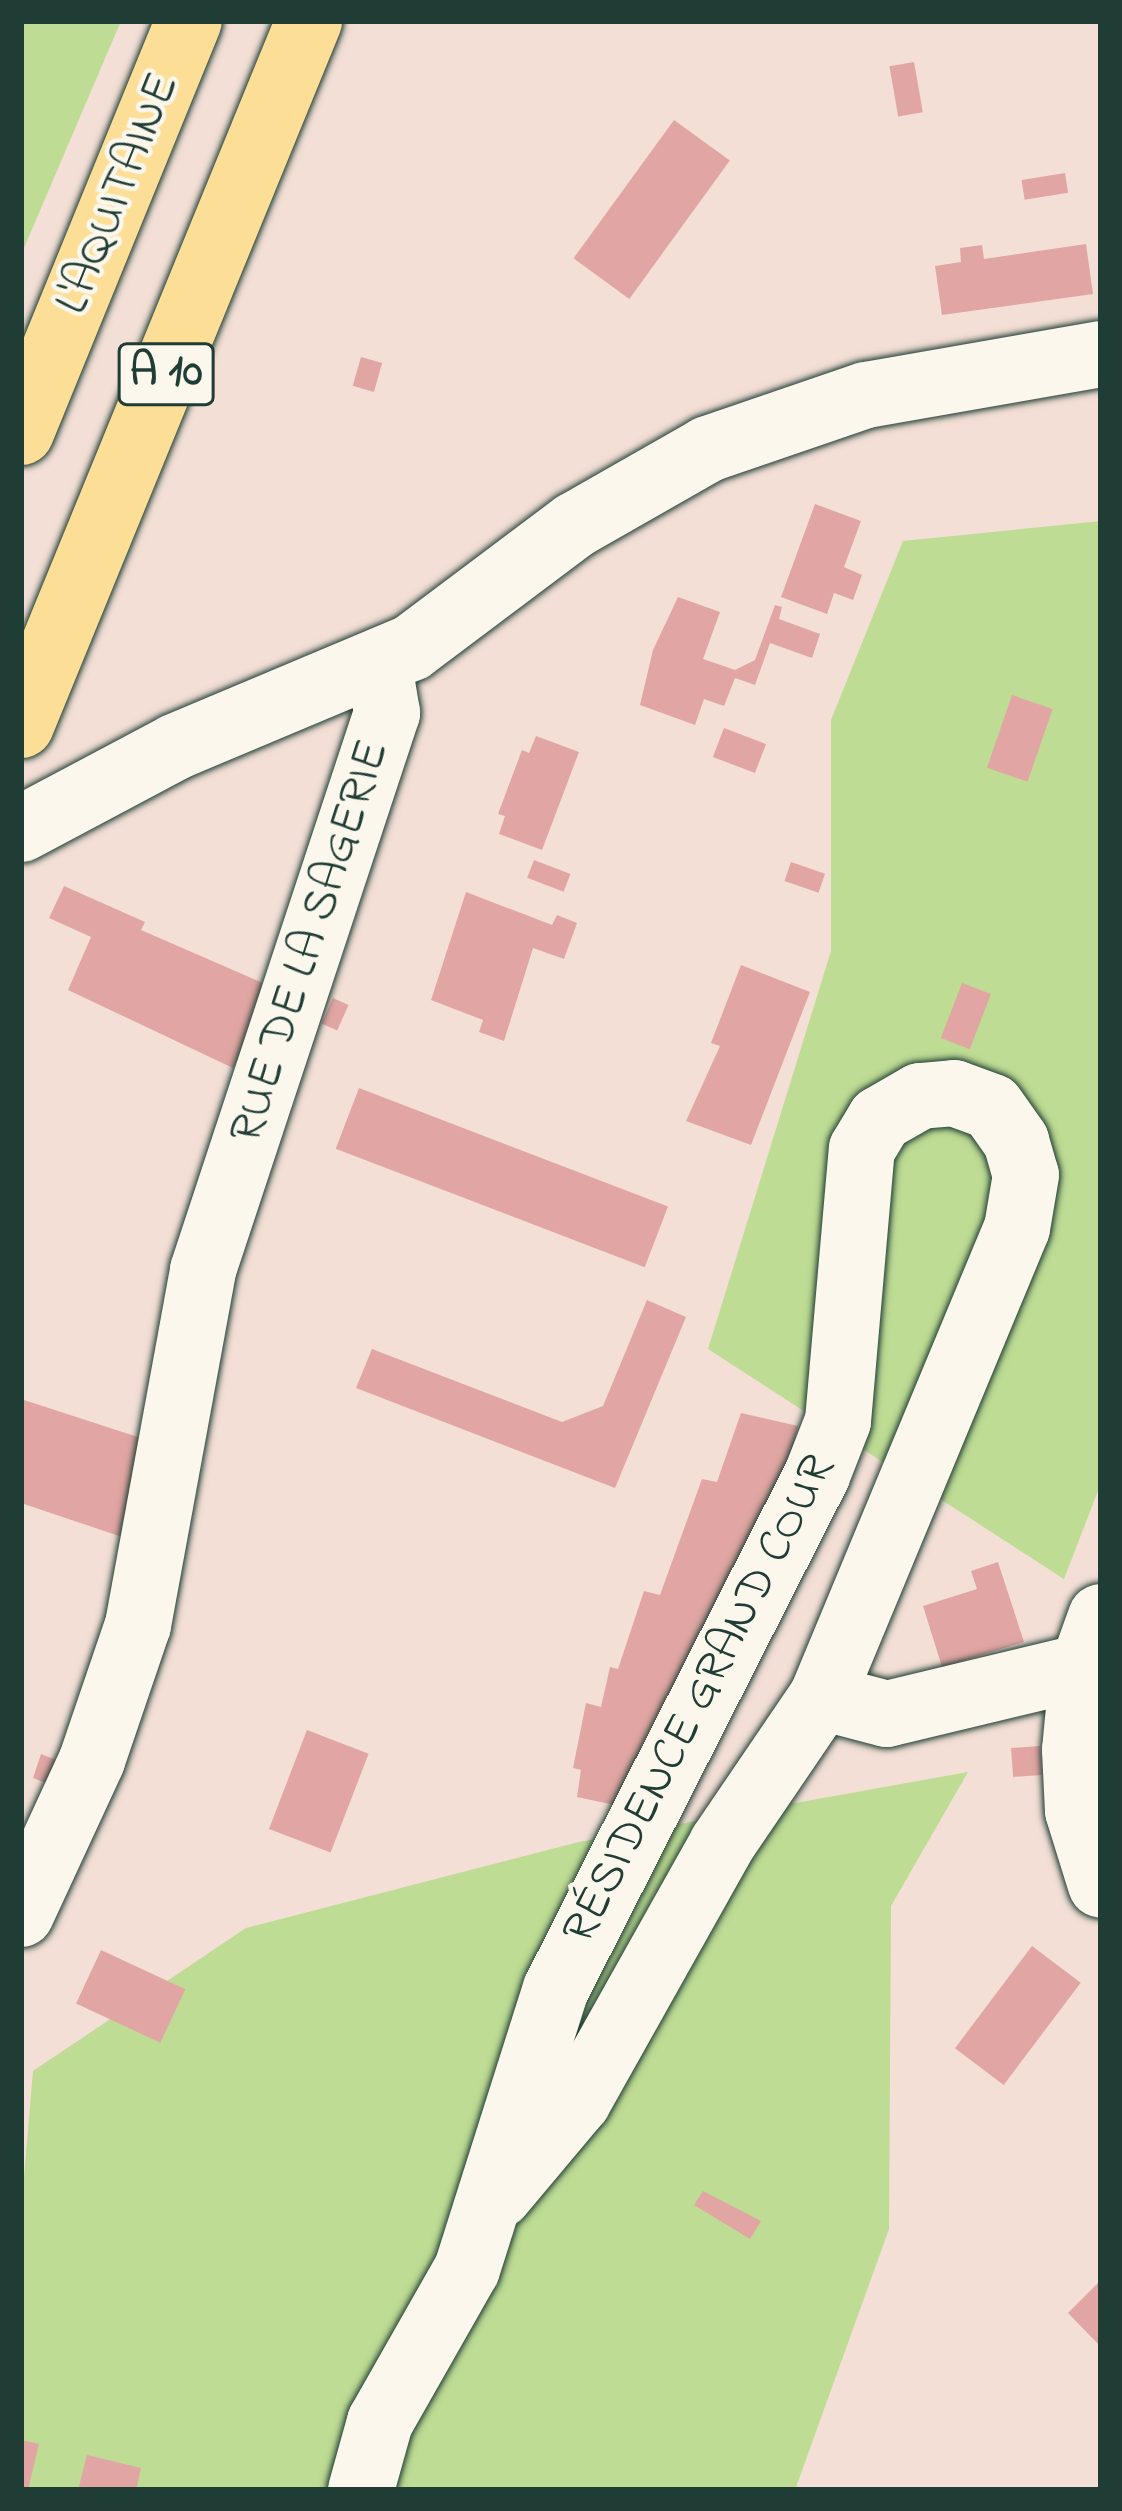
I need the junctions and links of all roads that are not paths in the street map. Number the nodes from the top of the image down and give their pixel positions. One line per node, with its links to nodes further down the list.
1 (189, 21): 4 (highway, L'AQUITAINE / A 10)
2 (309, 21): 6 (highway, A 10)
3 (1101, 354): 5 (street)
4 (21, 433)
5 (379, 665): 7 (street); 11 (street, RUE DE LA SAGERIE)
6 (21, 725)
7 (21, 829)
8 (1092, 1642): 9 (street); 10 (street)
9 (821, 1697): 12 (street, RÉSIDENCE GRAND COUR); 12 (street, RÉSIDENCE GRAND COUR)
10 (1101, 1885)
11 (21, 1914)
12 (493, 2202): 13 (street, RÉSIDENCE GRAND COUR)
13 (364, 2488)

